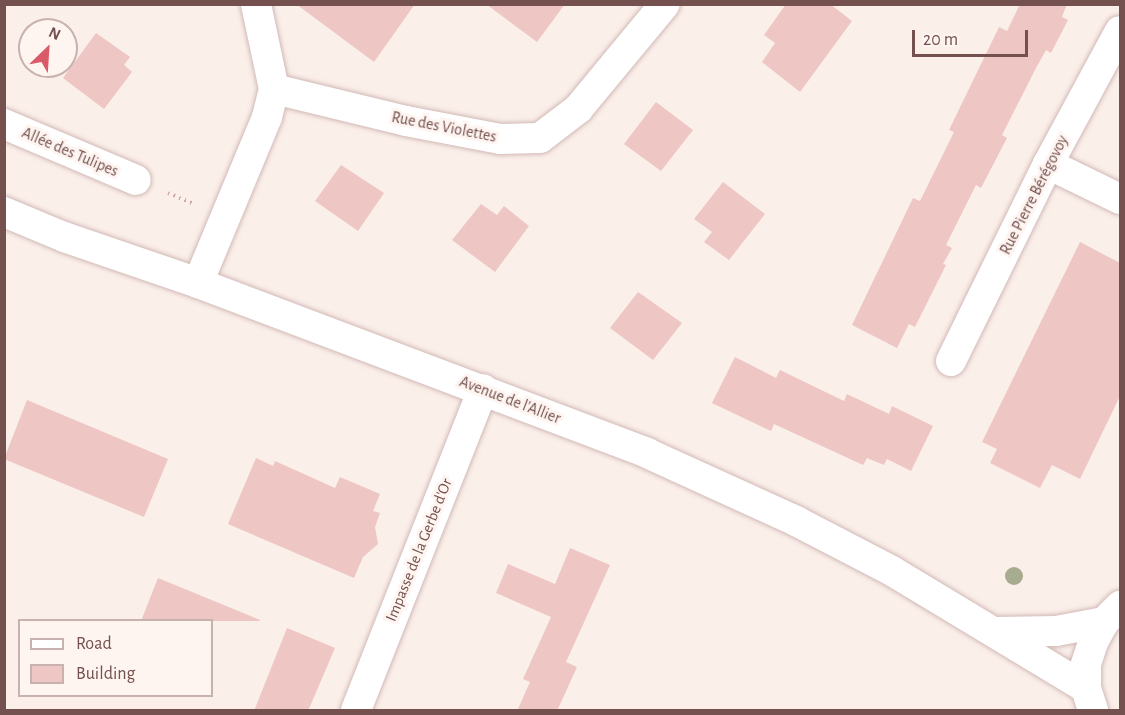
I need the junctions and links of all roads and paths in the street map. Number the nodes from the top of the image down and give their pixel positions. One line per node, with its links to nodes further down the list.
1 (256, 4): 4 (street)
2 (665, 4): 4 (street, Rue des Violettes)
3 (1120, 31): 6 (street, Rue Pierre Bérégovoy)
4 (274, 89): 10 (street)
5 (4, 124): 7 (street, Allée des Tulipes)
6 (1048, 164): 8 (street); 12 (street, Rue Pierre Bérégovoy)
7 (136, 180): 10 (path)
8 (1120, 199)
9 (4, 212): 11 (street, Avenue de l'Allier)
10 (226, 217): 11 (street)
11 (198, 283): 13 (street, Avenue de l'Allier)
12 (951, 361)
13 (483, 389): 15 (street, Avenue de l'Allier); 17 (street, Impasse de la Gerbe d'Or)
14 (1112, 614): 15 (street); 16 (street)
15 (996, 632): 16 (street, Avenue de l'Allier)
16 (1088, 703)
17 (356, 711)

